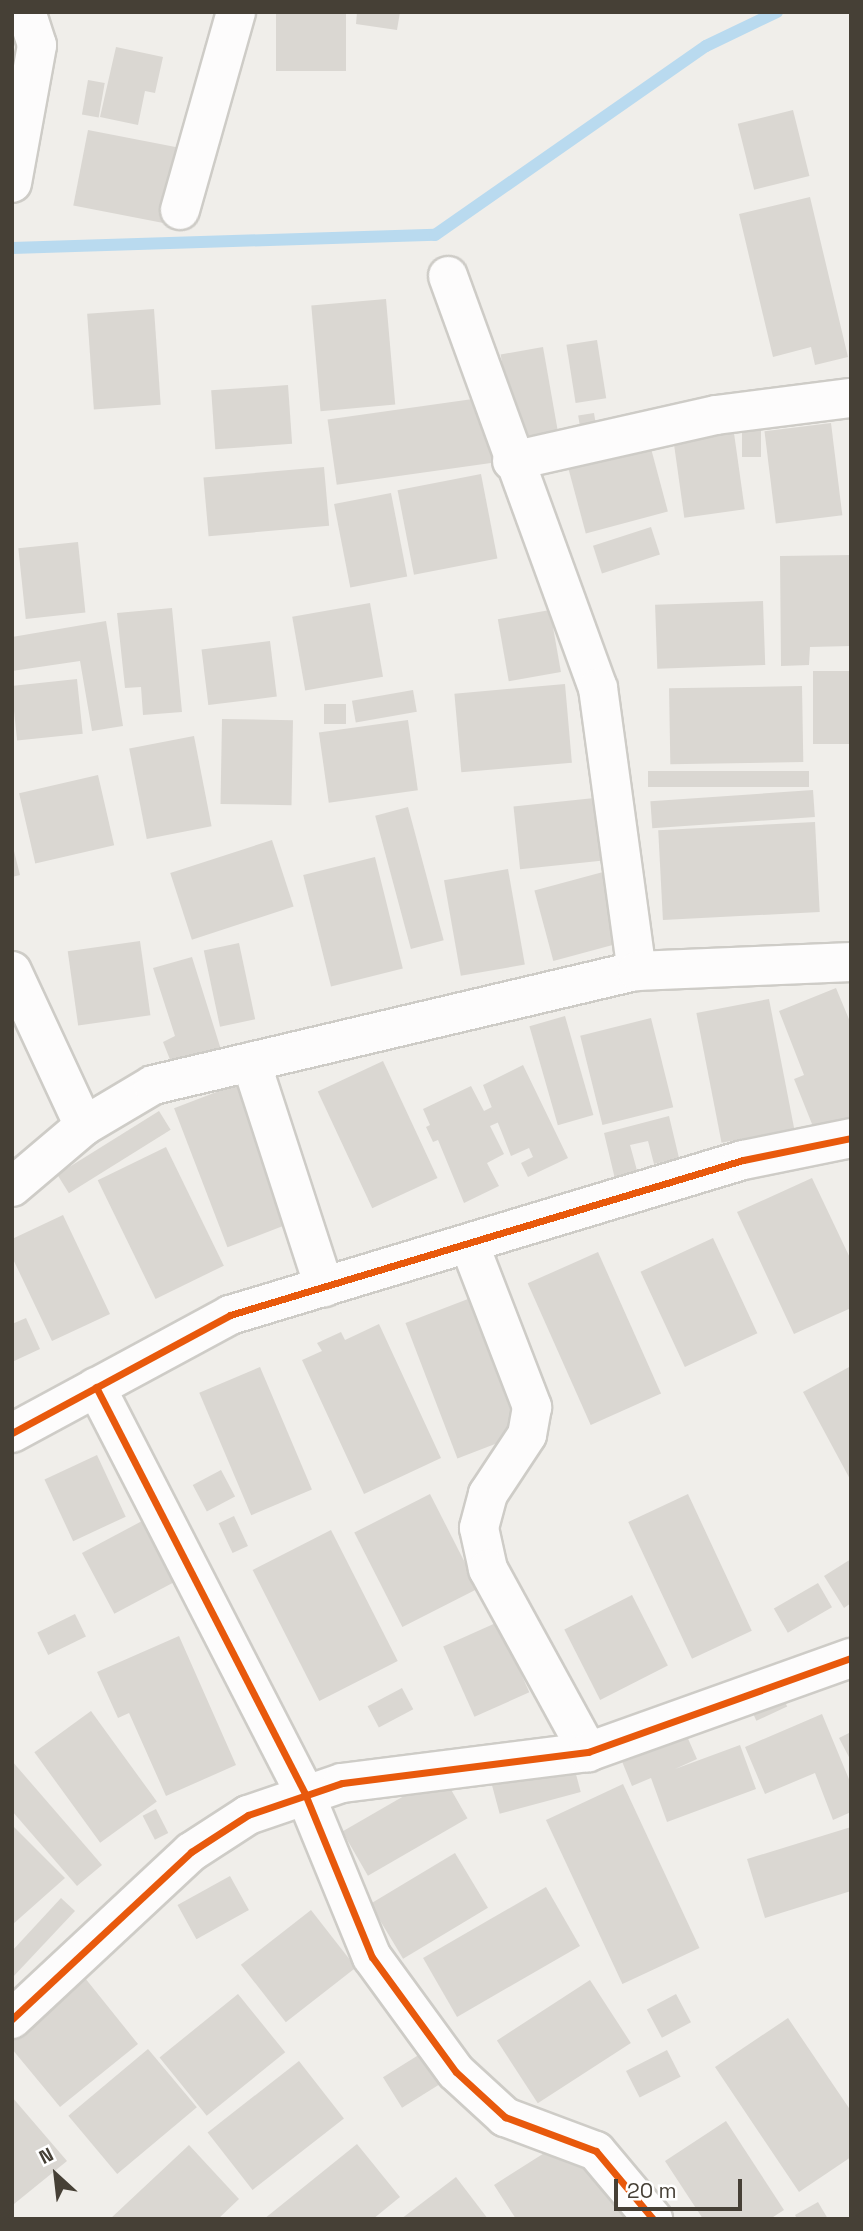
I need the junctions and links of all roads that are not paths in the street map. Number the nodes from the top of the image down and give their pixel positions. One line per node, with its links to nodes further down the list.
1 (26, 12): 3 (street)
2 (236, 12): 4 (street)
3 (12, 183)
4 (180, 210)
5 (448, 276): 7 (street)
6 (851, 398): 7 (street)
7 (512, 461): 10 (street)
8 (851, 962): 10 (street)
9 (12, 971): 12 (street)
10 (637, 971): 11 (street)
11 (251, 1062): 12 (street); 16 (street)
12 (84, 1126): 14 (street)
13 (851, 1138): 15 (street)
14 (12, 1187)
15 (470, 1246): 16 (street); 20 (street)
16 (324, 1287): 17 (street)
17 (96, 1387): 18 (street); 21 (street)
18 (12, 1433)
19 (851, 1658): 20 (street)
20 (588, 1752): 21 (street)
21 (305, 1794): 22 (street); 23 (street)
22 (12, 2019)
23 (653, 2219)

